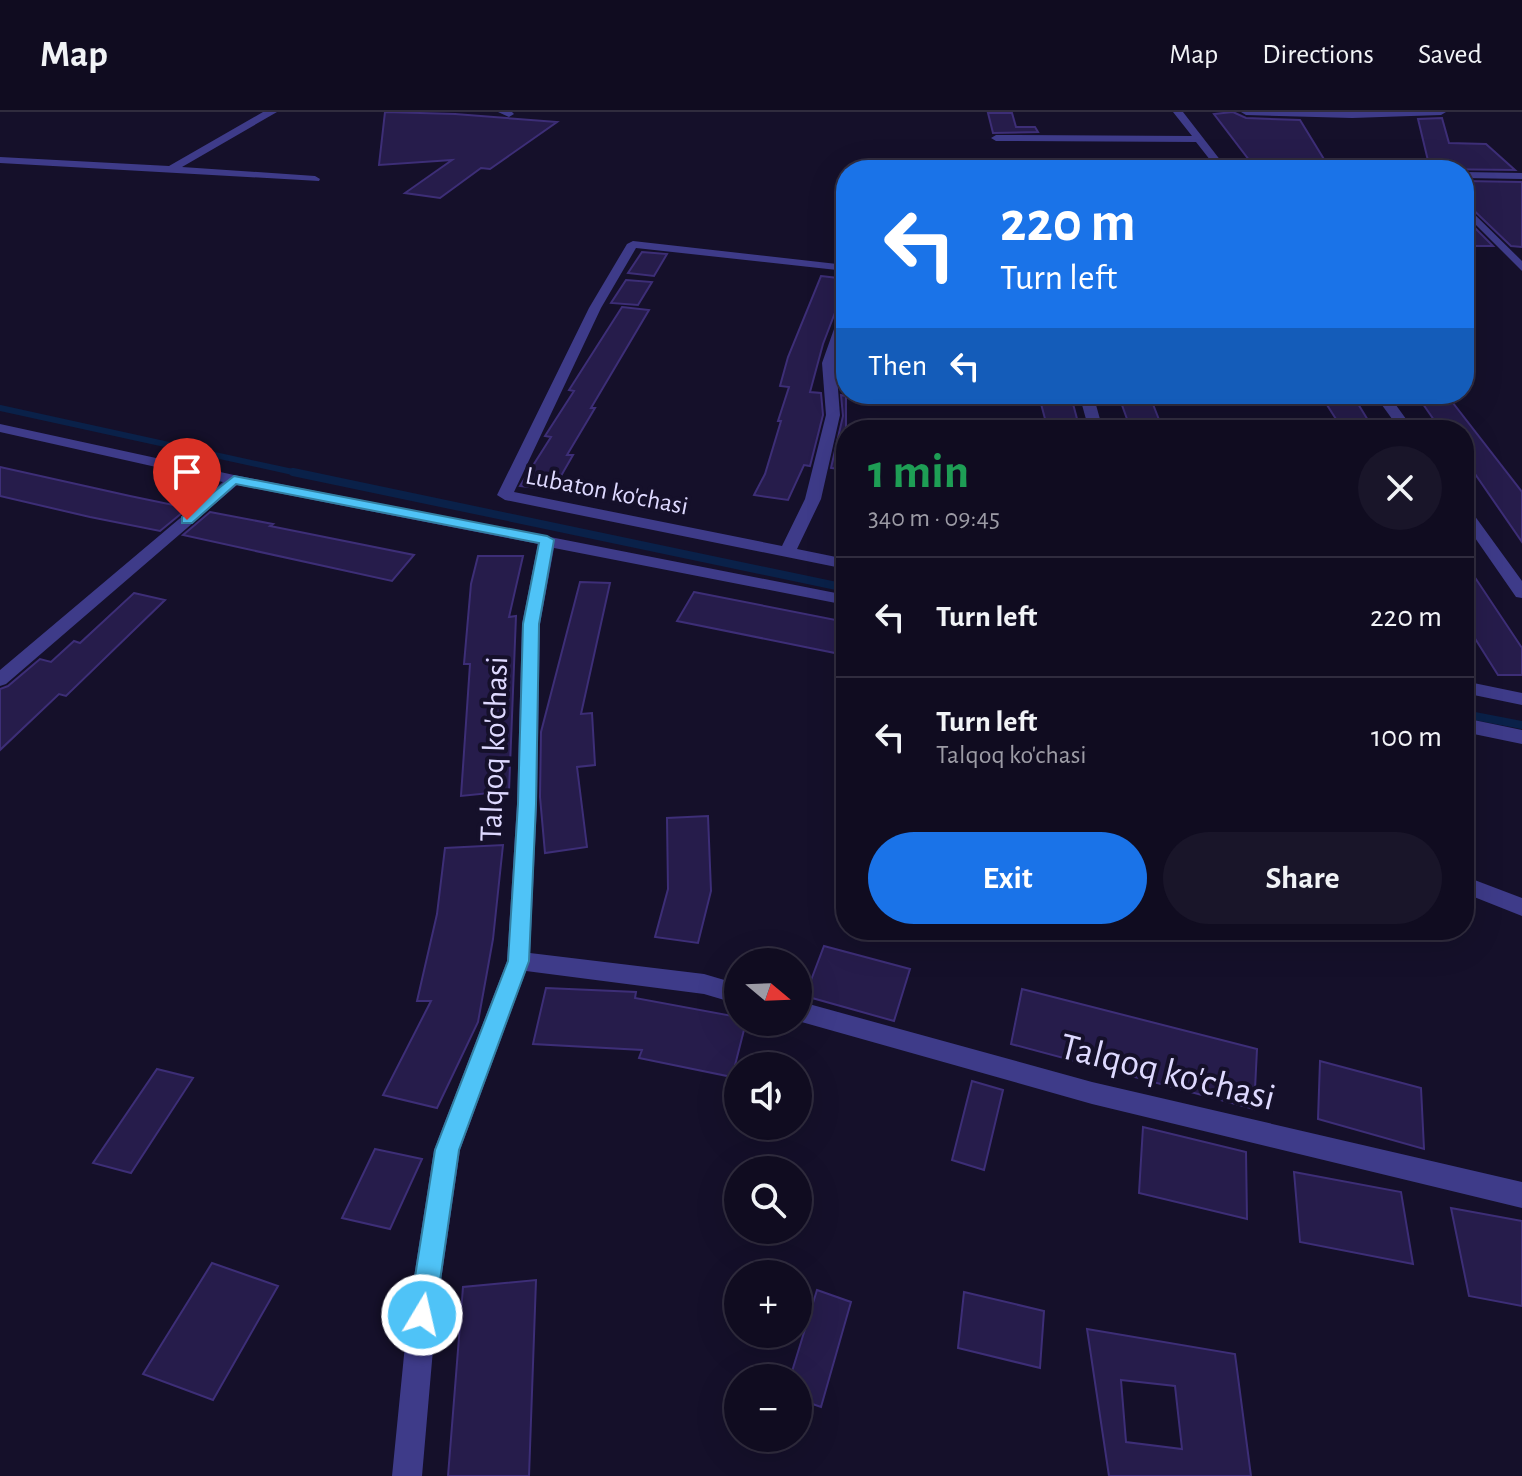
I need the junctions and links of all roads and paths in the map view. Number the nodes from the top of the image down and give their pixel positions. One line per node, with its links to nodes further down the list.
1 (272, 112): 9 (street)
2 (1178, 112): 6 (street)
3 (1246, 112): 4 (street)
4 (1441, 112)
5 (996, 138): 6 (street)
6 (1199, 139): 8 (street)
7 (0, 160): 9 (street)
8 (1215, 160)
9 (171, 169): 12 (street)
10 (1474, 175): 11 (street)
11 (1522, 176)
12 (315, 179)
13 (1474, 218): 15 (street)
14 (836, 267): 21 (street, Lubaton ko'chasi)
15 (1522, 268)
16 (836, 342): 21 (street)
17 (0, 428): 18 (street)
18 (234, 480): 20 (street); 25 (street)
19 (1474, 525): 23 (street)
20 (547, 540): 24 (street); 32 (street, Talqoq ko'chasi)
21 (787, 553): 22 (street, Lubaton ko'chasi)
22 (836, 562)
23 (1522, 593)
24 (836, 598)
25 (0, 680)
26 (1474, 689): 27 (street)
27 (1522, 699)
28 (1474, 727): 29 (street)
29 (1522, 737)
30 (1474, 888): 31 (street)
31 (1522, 907)
32 (518, 961): 33 (street); 36 (street, Talqoq ko'chasi)
33 (724, 990)
34 (812, 1015): 35 (street, Talqoq ko'chasi)
35 (1522, 1195)
36 (407, 1476)

